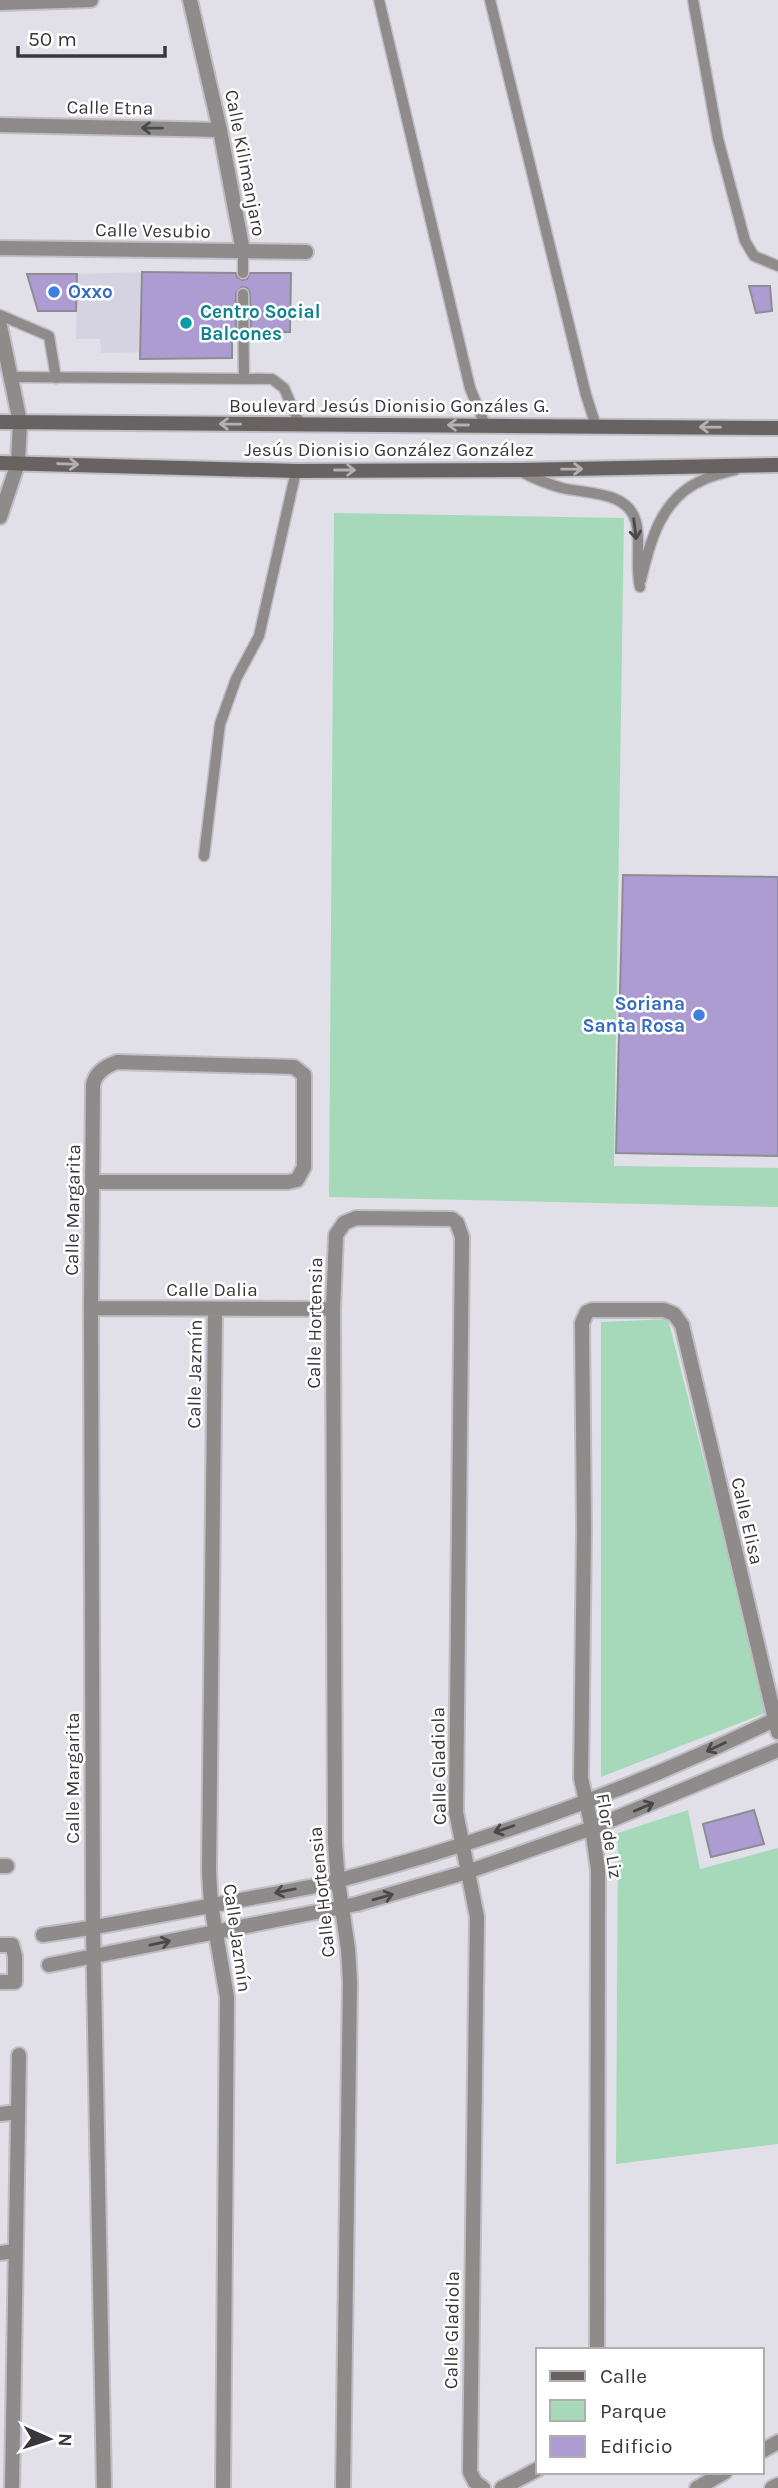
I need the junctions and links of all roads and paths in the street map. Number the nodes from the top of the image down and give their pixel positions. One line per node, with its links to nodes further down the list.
1 (91, 0): 6 (street)
2 (190, 0): 8 (street, Calle Kilimanjaro)
3 (379, 0): 23 (lane)
4 (490, 0): 24 (lane)
5 (693, 0): 12 (lane)
6 (0, 3)
7 (0, 125): 8 (street, Calle Etna, one-way to 7)
8 (220, 130): 10 (street, Calle Kilimanjaro)
9 (0, 248): 10 (street, Calle Vesubio)
10 (243, 251): 11 (street, Calle Vesubio); 13 (lane)
11 (306, 252)
12 (778, 266)
13 (243, 273)
14 (243, 294): 19 (lane)
15 (0, 315): 18 (lane)
16 (0, 326): 17 (street)
17 (11, 377): 18 (lane); 21 (street)
18 (56, 377): 19 (lane)
19 (244, 377): 22 (lane)
20 (0, 422): 21 (main road, Boulevard Jesús Dionisio Gonzáles G.)
21 (20, 422): 22 (main road, Boulevard Jesús Dionisio Gonzáles G., one-way to 21); 27 (street)
22 (300, 425): 23 (main road, Boulevard Jesús Dionisio Gonzáles G., one-way to 22)
23 (485, 425): 24 (main road, Boulevard Jesús Dionisio Gonzáles G.)
24 (596, 426): 25 (main road, Boulevard Jesús Dionisio Gonzáles G., one-way to 24)
25 (778, 428)
26 (0, 463): 27 (main road, Jesús Dionisio González González)
27 (18, 463): 31 (main road, Jesús Dionisio González González, one-way to 31); 32 (street)
28 (751, 465): 29 (main road, Jesús Dionisio González González); 30 (main road, Jesús Dionisio González González, one-way to 28); 30 (lane, one-way to 28)
29 (778, 465)
30 (518, 470): 31 (main road, Jesús Dionisio González González, one-way to 30)
31 (296, 471): 33 (lane)
32 (0, 517)
33 (204, 856)
34 (93, 1182): 34 (street, Calle Margarita); 36 (street, Calle Margarita)
35 (356, 1218): 37 (street, Calle Hortensia); 44 (street, Calle Gladiola)
36 (91, 1308): 38 (street, Calle Dalia); 49 (street, Calle Margarita)
37 (332, 1309): 38 (street, Calle Dalia); 46 (street, Calle Hortensia)
38 (215, 1310): 47 (street, Calle Jazmín)
39 (582, 1329): 40 (street, Calle Elisa); 42 (street, Flor de Liz)
40 (777, 1724): 42 (street, one-way to 42)
41 (778, 1749): 43 (street, one-way to 41)
42 (585, 1802): 43 (street, Flor de Liz); 44 (street, one-way to 44)
43 (592, 1828): 45 (street); 60 (street, Flor de Liz)
44 (462, 1843): 45 (street, Calle Gladiola); 46 (street)
45 (467, 1872): 48 (street, one-way to 45); 68 (street, Calle Gladiola)
46 (338, 1881): 47 (street, one-way to 47); 48 (street, Calle Hortensia)
47 (211, 1905): 49 (street); 50 (street, Calle Jazmín)
48 (343, 1907): 50 (street); 67 (street, Calle Hortensia)
49 (93, 1928): 51 (street); 53 (street, Calle Margarita)
50 (216, 1932): 53 (street, one-way to 50); 66 (street, Calle Jazmín)
51 (43, 1935)
52 (7, 1946): 55 (street)
53 (93, 1957): 54 (street); 65 (street, Calle Margarita)
54 (49, 1965)
55 (0, 1982)
56 (19, 2055): 57 (street)
57 (18, 2112): 58 (street); 59 (street)
58 (0, 2113)
59 (7, 2252): 64 (street)
60 (597, 2348)
61 (536, 2470): 69 (street)
62 (722, 2474): 70 (street)
63 (778, 2485): 71 (street)
64 (12, 2488)
65 (104, 2488)
66 (223, 2488)
67 (343, 2488)
68 (483, 2488)
69 (502, 2488)
70 (697, 2488)
71 (772, 2488)

